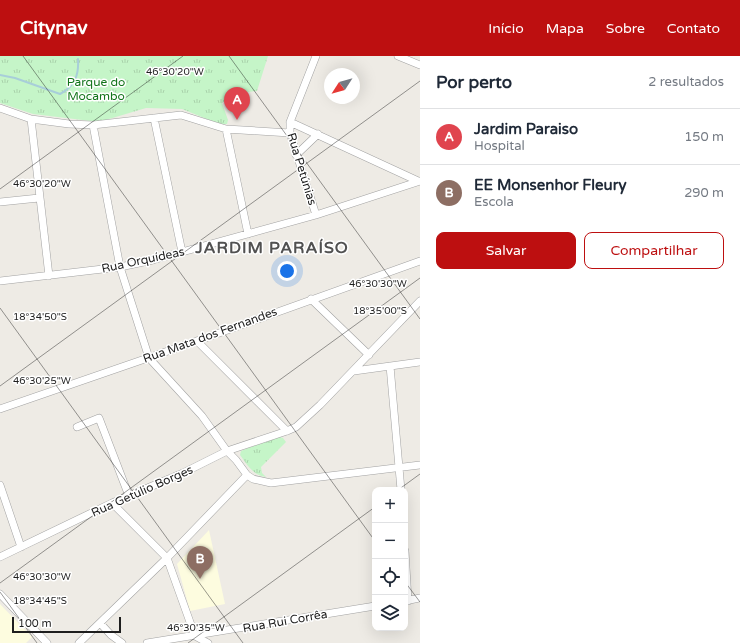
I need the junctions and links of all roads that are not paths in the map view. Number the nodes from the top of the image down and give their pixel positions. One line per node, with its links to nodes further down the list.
1 (316, 56): 7 (street, Rua Petúnias)
2 (398, 56): 3 (street)
3 (420, 65)
4 (0, 108): 6 (street)
5 (154, 118): 8 (street); 9 (street); 18 (street)
6 (31, 119): 8 (street); 14 (street)
7 (290, 122): 10 (street, Rua Petúnias); 11 (street)
8 (93, 125): 20 (street)
9 (226, 129): 10 (street); 17 (street)
10 (290, 133): 12 (street, Rua Petúnias)
11 (318, 134): 12 (street); 13 (street)
12 (296, 155): 16 (street, Rua Petúnias)
13 (419, 181): 16 (street, Rua Orquídeas)
14 (40, 198): 15 (street); 21 (street)
15 (0, 202)
16 (316, 215): 17 (street, Rua Orquídeas)
17 (248, 234): 18 (street, Rua Orquídeas)
18 (182, 252): 20 (street, Rua Orquídeas)
19 (420, 261): 23 (street, Rua Mata dos Fernandes)
20 (120, 267): 21 (street, Rua Orquídeas); 27 (street)
21 (49, 276): 22 (street, Rua Orquídeas)
22 (0, 281)
23 (311, 299): 25 (street, Rua Mata dos Fernandes); 26 (street)
24 (420, 302): 26 (street, Rua Getúlio Borges)
25 (197, 341): 27 (street, Rua Mata dos Fernandes); 33 (street)
26 (369, 355): 30 (street, Rua Getúlio Borges)
27 (149, 358): 31 (street, Rua Mata dos Fernandes); 34 (street)
28 (420, 362): 29 (street)
29 (390, 366): 30 (street); 36 (street)
30 (354, 371): 33 (street, Rua Getúlio Borges)
31 (0, 409)
32 (77, 427): 40 (street)
33 (287, 431): 34 (street, Rua Getúlio Borges)
34 (227, 451): 37 (street); 40 (street, Rua Getúlio Borges)
35 (420, 465): 36 (street)
36 (400, 468): 37 (street); 39 (street)
37 (247, 475): 44 (street)
38 (0, 485): 42 (street)
39 (401, 487)
40 (129, 496): 41 (street, Rua Getúlio Borges)
41 (112, 503): 42 (street, Rua Getúlio Borges); 44 (street)
42 (21, 547): 43 (street, Rua Getúlio Borges)
43 (0, 557)
44 (167, 558): 51 (street); 52 (street)
45 (405, 559): 47 (street)
46 (0, 594): 53 (street)
47 (406, 595)
48 (420, 598): 49 (street)
49 (408, 601)
50 (372, 606): 52 (street, Rua Rui Corrêa)
51 (100, 623): 54 (street); 55 (street)
52 (195, 636): 56 (street, Rua Rui Corrêa); 57 (street)
53 (47, 643)
54 (79, 643)
55 (122, 643)
56 (151, 643)
57 (208, 643)

